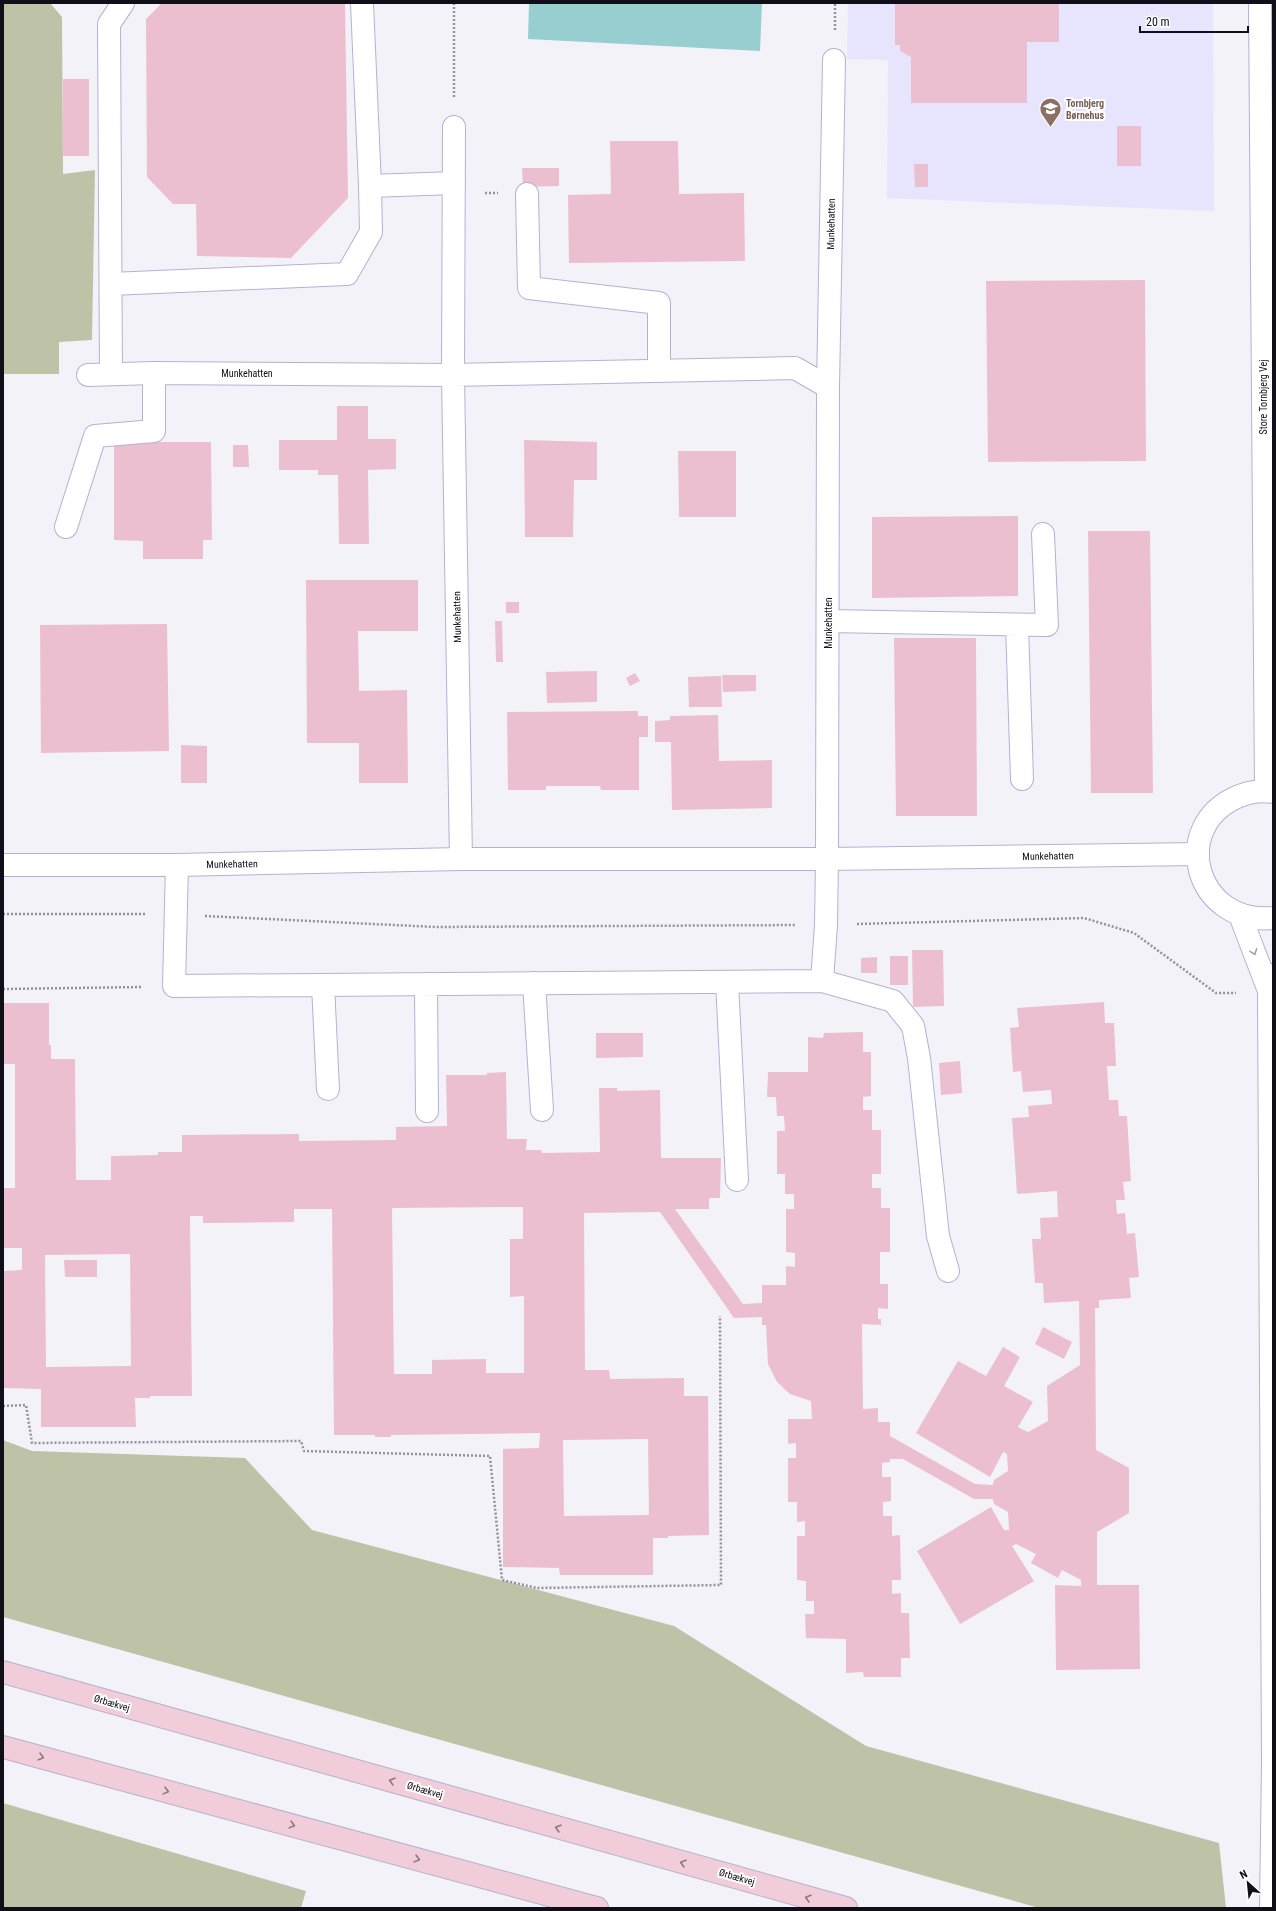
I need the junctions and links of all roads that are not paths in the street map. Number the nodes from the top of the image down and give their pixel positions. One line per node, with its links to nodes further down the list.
1 (123, 3): 9 (street)
2 (362, 3): 6 (street)
3 (1260, 3): 21 (street, Store Tornbjerg Vej)
4 (834, 60): 15 (street, Munkehatten)
5 (454, 127): 7 (street, Munkehatten)
6 (370, 186): 7 (street); 9 (street)
7 (454, 188): 14 (street, Munkehatten)
8 (527, 194): 10 (street)
9 (111, 284): 12 (street)
10 (660, 371): 14 (street, Munkehatten); 15 (street, Munkehatten)
11 (154, 373): 12 (street, Munkehatten); 14 (street, Munkehatten); 16 (street)
12 (111, 374): 13 (street, Munkehatten)
13 (88, 375)
14 (453, 375): 23 (street, Munkehatten)
15 (828, 387): 18 (street, Munkehatten)
16 (66, 527)
17 (1043, 534): 19 (street)
18 (828, 621): 19 (street); 24 (street, Munkehatten)
19 (1017, 625): 20 (street)
20 (1022, 779)
21 (1270, 792): 22 (street)
22 (1198, 854): 24 (street, Munkehatten); 27 (street)
23 (461, 859): 24 (street, Munkehatten); 26 (street, Munkehatten)
24 (827, 859): 29 (street)
25 (3, 865): 26 (street, Munkehatten)
26 (177, 866): 34 (street)
27 (1240, 915): 28 (street); 32 (street, one-way to 32)
28 (1273, 918)
29 (822, 981): 30 (street); 39 (street)
30 (727, 982): 31 (street); 38 (street)
31 (534, 983): 33 (street); 36 (street)
32 (1271, 983): 40 (street)
33 (426, 984): 34 (street); 37 (street)
34 (323, 985): 35 (street)
35 (328, 1089)
36 (542, 1110)
37 (427, 1112)
38 (737, 1180)
39 (948, 1271)
40 (1272, 1468): 45 (street)
41 (3, 1672): 44 (main road, Ørbækvej, one-way to 41)
42 (3, 1747): 43 (main road, one-way to 43)
43 (597, 1908)
44 (846, 1908)
45 (1271, 1908)

